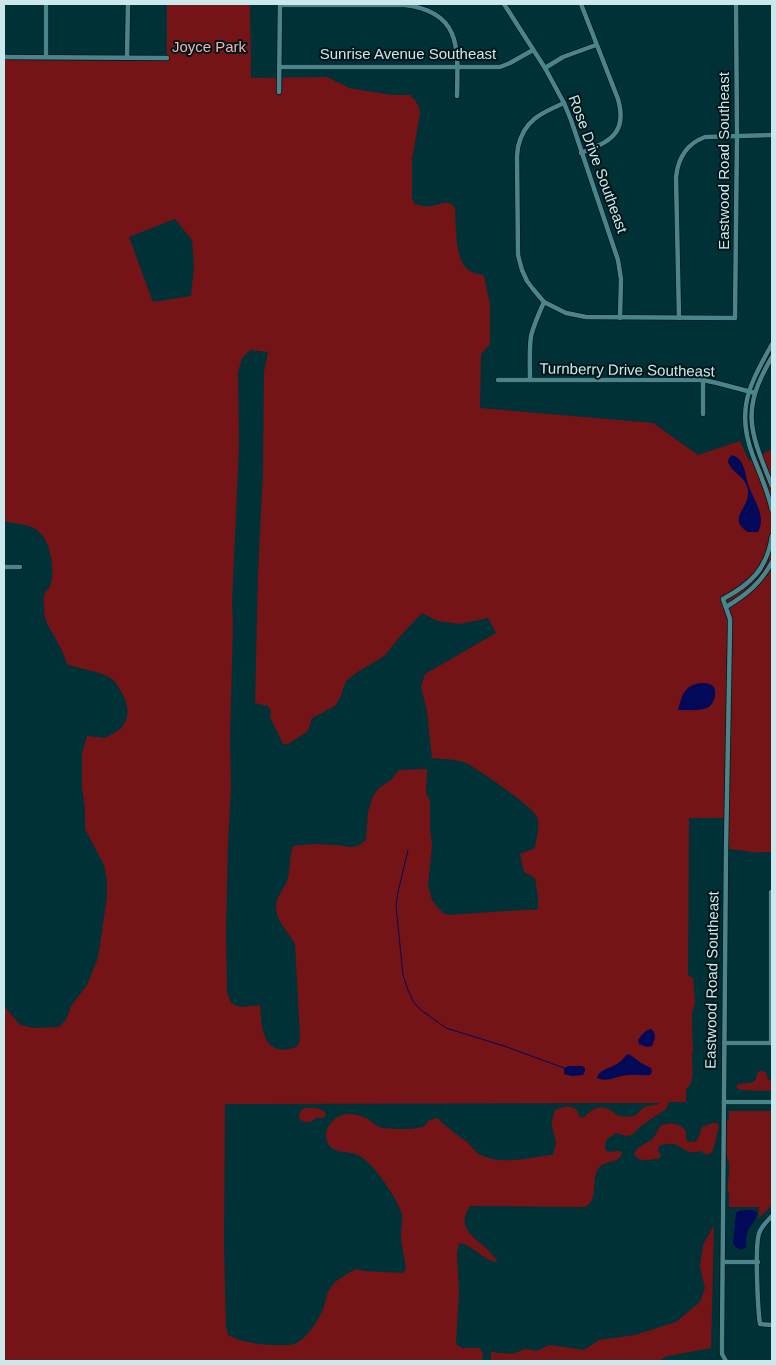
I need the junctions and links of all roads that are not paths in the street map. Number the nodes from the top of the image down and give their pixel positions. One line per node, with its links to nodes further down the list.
1 (46, 4): 10 (street)
2 (128, 4): 11 (street)
3 (280, 4): 13 (street); 14 (street)
4 (504, 4): 8 (street, Rose Drive Southeast)
5 (581, 4): 7 (street)
6 (736, 4): 20 (street, Eastwood Road Southeast)
7 (596, 45): 15 (street); 21 (street)
8 (533, 50): 14 (street, Sunrise Avenue Southeast); 15 (street, Rose Drive Southeast)
9 (4, 57): 10 (street)
10 (46, 57): 11 (street)
11 (127, 58): 12 (street)
12 (167, 58)
13 (280, 67): 14 (street, Sunrise Avenue Southeast); 16 (street)
14 (457, 67): 17 (street)
15 (545, 68): 18 (street, Rose Drive Southeast)
16 (279, 92)
17 (457, 96)
18 (564, 103): 21 (street, Rose Drive Southeast); 22 (street)
19 (772, 135): 20 (street)
20 (737, 136): 24 (street); 24 (street, Eastwood Road Southeast)
21 (581, 154): 23 (street, Rose Drive Southeast)
22 (544, 302): 23 (street); 28 (street)
23 (620, 318): 24 (street)
24 (679, 318)
25 (772, 344): 30 (street)
26 (772, 357): 31 (street)
27 (498, 380): 28 (street, Turnberry Drive Southeast)
28 (530, 380): 29 (street, Turnberry Drive Southeast)
29 (703, 380): 30 (street, Turnberry Drive Southeast); 32 (street)
30 (749, 391): 31 (street, Turnberry Drive Southeast); 34 (street)
31 (755, 393): 33 (street)
32 (703, 414)
33 (772, 486)
34 (772, 510)
35 (772, 536): 39 (street, Eastwood Road Southeast)
36 (772, 562): 39 (street)
37 (4, 567): 38 (street)
38 (20, 568)
39 (726, 606): 42 (street, Eastwood Road Southeast)
40 (772, 892): 41 (street)
41 (772, 961): 43 (street)
42 (724, 1043): 43 (street); 44 (street, Eastwood Road Southeast)
43 (772, 1043)
44 (724, 1102): 45 (street); 47 (street, Eastwood Road Southeast)
45 (772, 1102)
46 (772, 1216): 48 (street)
47 (723, 1262): 48 (street); 50 (street, Eastwood Road Southeast)
48 (758, 1262): 49 (street)
49 (772, 1325)
50 (726, 1361)

